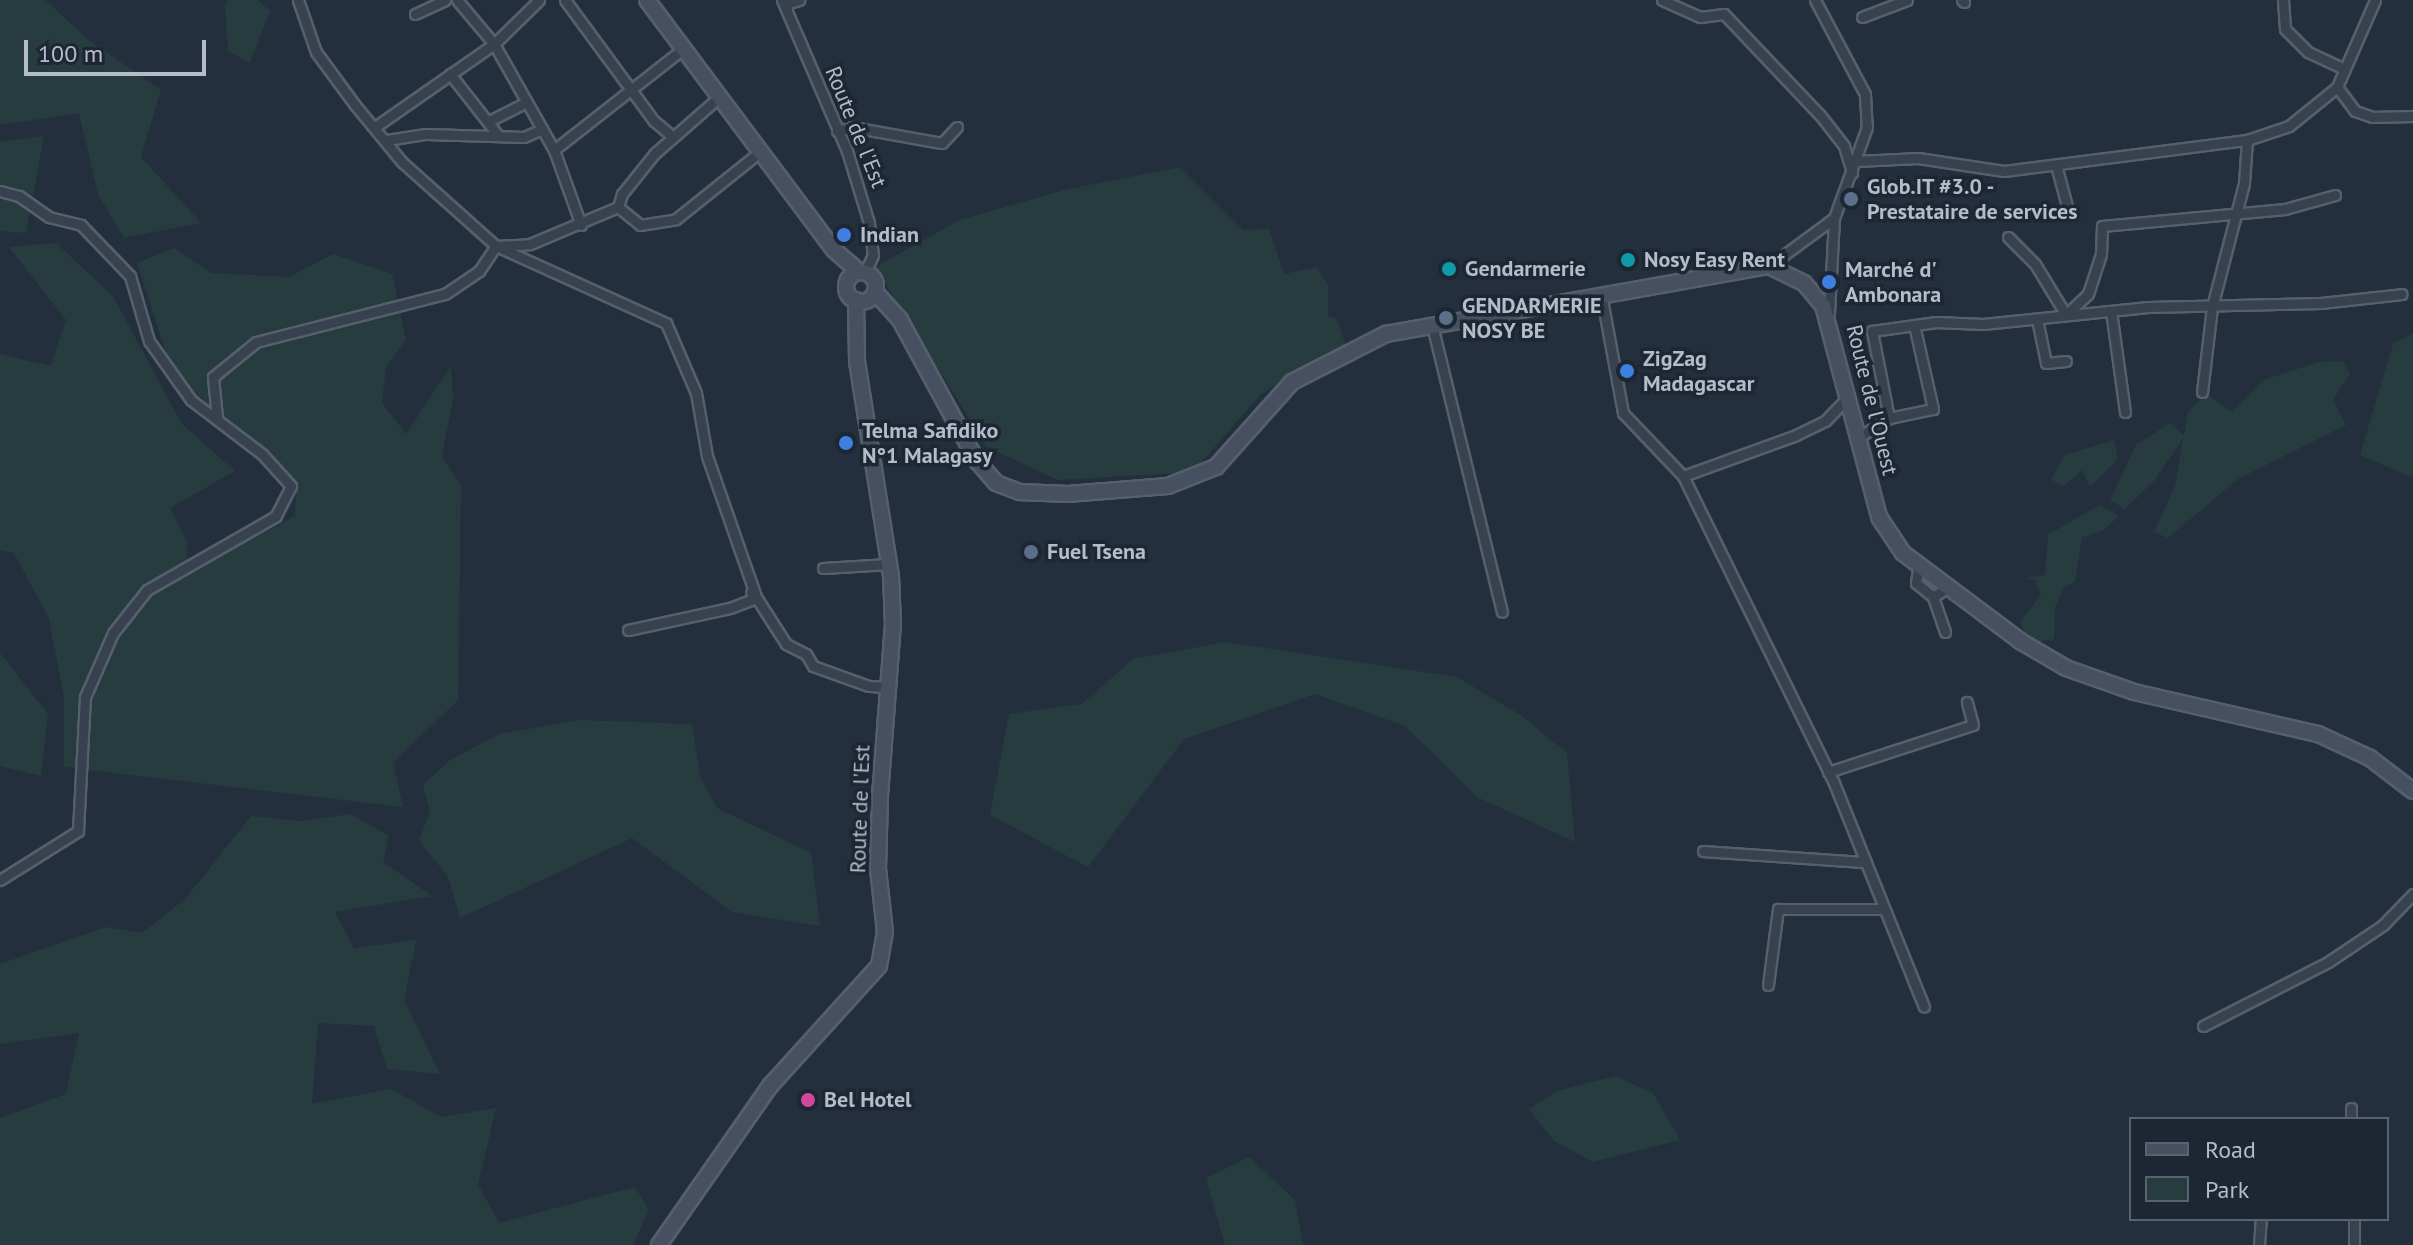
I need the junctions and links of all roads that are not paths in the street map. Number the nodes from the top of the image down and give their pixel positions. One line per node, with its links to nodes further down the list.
1 (298, 0): 27 (street)
2 (445, 0): 14 (street)
3 (457, 0): 17 (street)
4 (539, 0): 17 (street)
5 (565, 0): 22 (street)
6 (647, 0): 18 (main road)
7 (782, 0): 16 (street, Route de l'Est)
8 (799, 0): 16 (street)
9 (1662, 0): 39 (street)
10 (1815, 0): 37 (street)
11 (1907, 0): 15 (street)
12 (2283, 0): 19 (street)
13 (2375, 0): 19 (street)
14 (415, 14)
15 (1862, 17)
16 (792, 24): 30 (street, Route de l'Est)
17 (494, 44): 20 (street); 24 (street)
18 (683, 49): 22 (street); 23 (main road)
19 (2344, 69): 21 (street)
20 (450, 74): 26 (street); 27 (street)
21 (2337, 87): 25 (street); 34 (street)
22 (632, 91): 32 (street); 35 (street)
23 (719, 97): 32 (street); 36 (main road)
24 (527, 102): 26 (street); 29 (street)
25 (2413, 116)
26 (491, 120): 31 (street)
27 (375, 127): 33 (street)
28 (957, 127): 30 (street)
29 (542, 129): 31 (street); 35 (street)
30 (837, 131): 51 (street, Route de l'Est)
31 (497, 134): 33 (street)
32 (672, 136): 43 (street)
33 (387, 140): 48 (street)
34 (2247, 140): 38 (street); 44 (street)
35 (554, 150): 46 (street)
36 (762, 150): 43 (street); 49 (main road)
37 (1857, 161): 38 (street); 39 (street)
38 (2056, 165): 42 (street)
39 (1852, 173): 45 (street)
40 (0, 191): 67 (street)
41 (2335, 195): 44 (street)
42 (2067, 206)
43 (618, 207): 46 (street)
44 (2239, 211): 56 (street); 58 (street)
45 (1834, 218): 50 (street); 59 (street)
46 (581, 225): 48 (street)
47 (2008, 237): 58 (street)
48 (496, 246): 67 (street); 74 (street)
49 (844, 262): 51 (main road); 52 (main road)
50 (1769, 266): 53 (main road); 59 (main road, Route de l'Ouest)
51 (862, 272): 52 (main road); 55 (main road)
52 (846, 285): 55 (main road)
53 (1601, 294): 61 (main road); 70 (street)
54 (2402, 294): 56 (street)
55 (866, 298): 61 (main road); 71 (main road, Route de l'Est)
56 (2212, 307): 57 (street); 64 (street)
57 (2111, 311): 58 (street); 66 (street)
58 (2066, 315): 60 (street)
59 (1829, 318): 65 (main road, Route de l'Ouest)
60 (2037, 319): 62 (street); 63 (street)
61 (1432, 325): 77 (street)
62 (1914, 325): 68 (street); 68 (street)
63 (2066, 361)
64 (2202, 392)
65 (1849, 396): 69 (main road, Route de l'Ouest); 70 (street)
66 (2125, 412)
67 (217, 417): 86 (street)
68 (1889, 418): 69 (street)
69 (1859, 437): 72 (main road, Route de l'Ouest)
70 (1683, 476): 82 (street)
71 (889, 564): 73 (street); 80 (main road, Route de l'Est)
72 (1919, 564): 75 (main road, Route de l'Ouest); 76 (street)
73 (823, 568)
74 (746, 577): 78 (street); 80 (street)
75 (1948, 587): 76 (street); 83 (main road, Route de l'Ouest)
76 (1933, 597): 79 (street)
77 (1502, 612)
78 (628, 630)
79 (1945, 632)
80 (888, 687): 96 (main road, Route de l'Est)
81 (1967, 702): 82 (street)
82 (1828, 772): 85 (street)
83 (2413, 791)
84 (1703, 851): 85 (street)
85 (1866, 862): 88 (street)
86 (0, 880)
87 (2413, 894): 91 (street)
88 (1884, 909): 89 (street); 90 (street)
89 (1768, 985)
90 (1924, 1007)
91 (2203, 1026)
92 (2351, 1108): 93 (street)
93 (2351, 1117)
94 (2261, 1221): 97 (street)
95 (2354, 1221): 98 (street)
96 (659, 1245)
97 (2259, 1245)
98 (2354, 1245)

